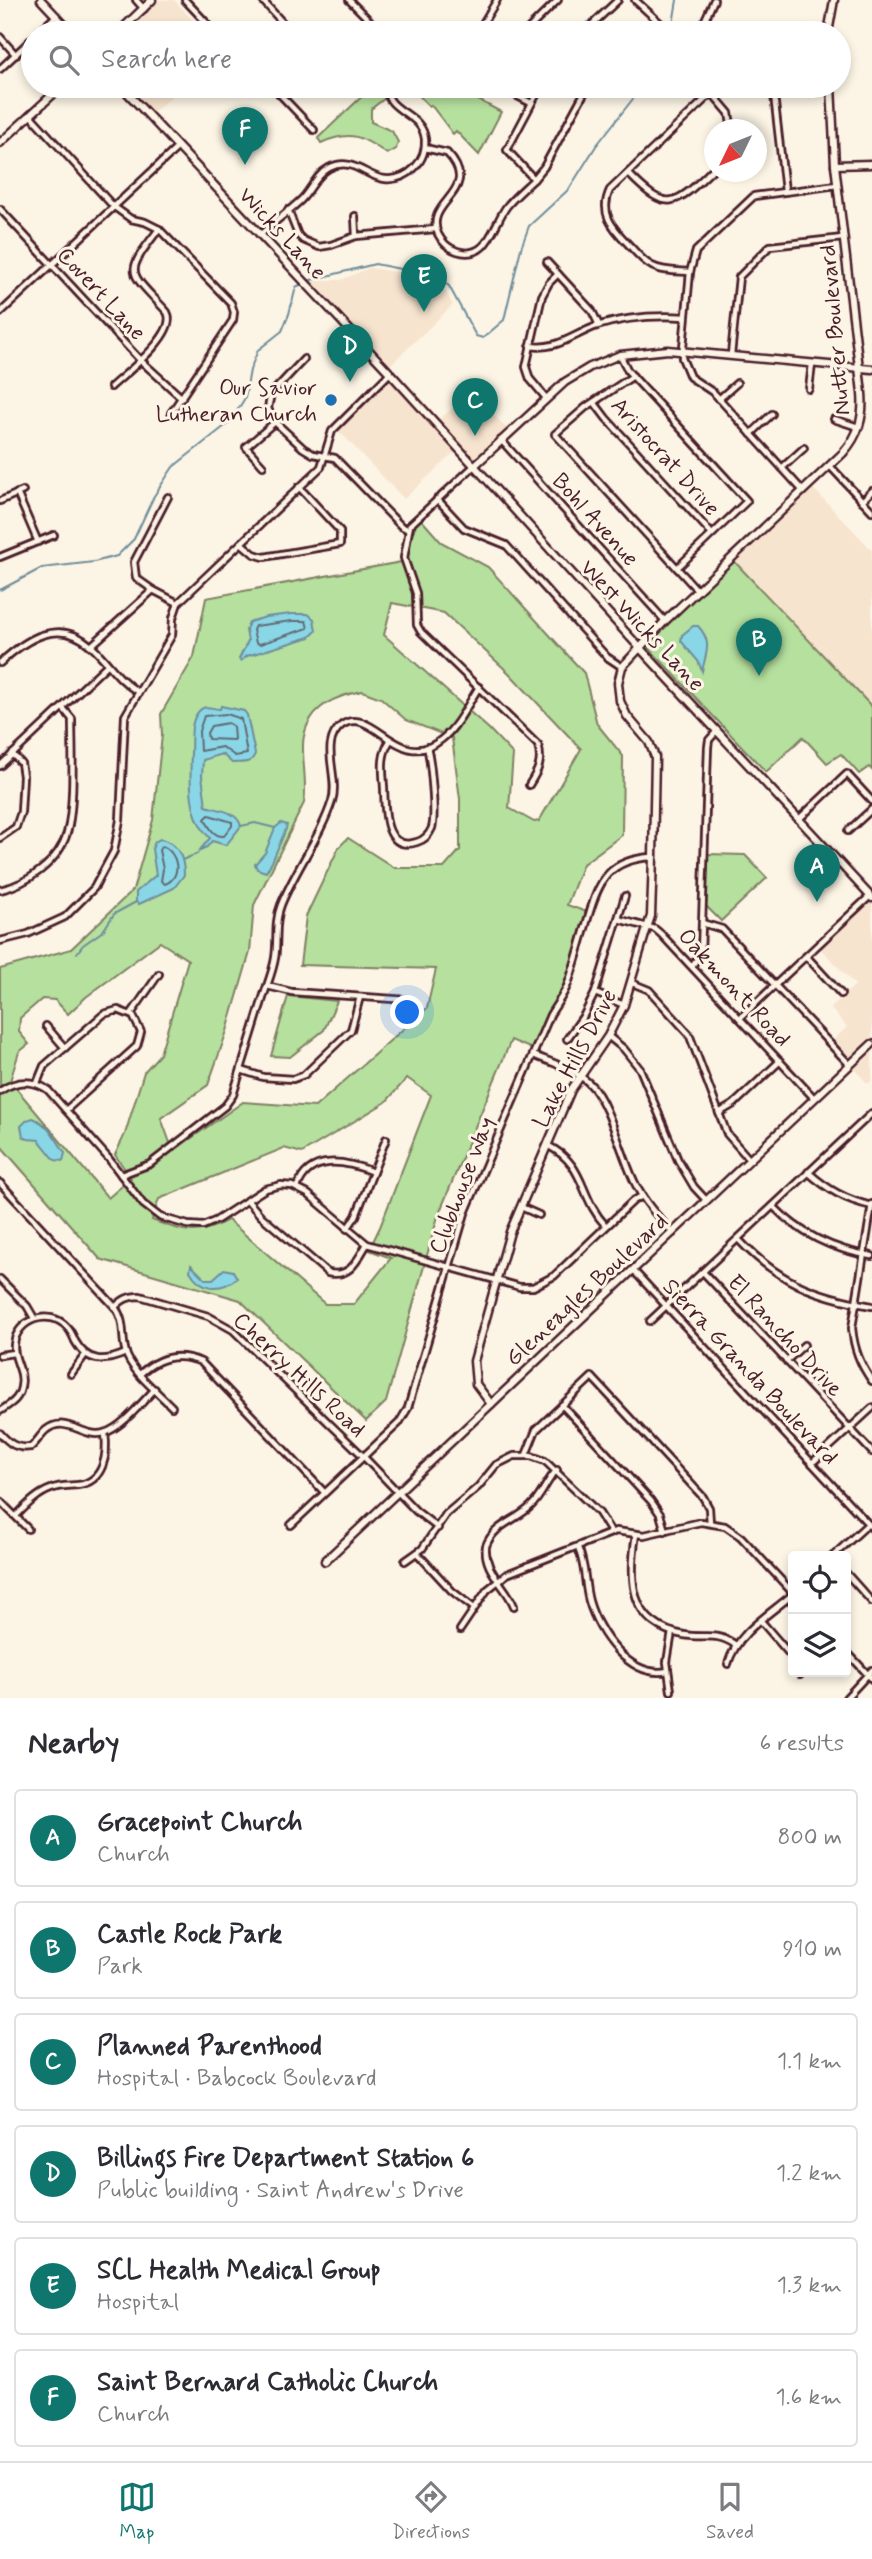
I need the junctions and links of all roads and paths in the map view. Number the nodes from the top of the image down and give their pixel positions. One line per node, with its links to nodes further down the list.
1 (41, 0): 14 (street)
2 (136, 0): 13 (street)
3 (152, 0): 13 (street)
4 (185, 0): 18 (street)
5 (262, 0): 19 (street)
6 (349, 0): 20 (street)
7 (498, 0): 21 (street)
8 (558, 0): 22 (street)
9 (618, 0): 23 (street)
10 (635, 0): 24 (street)
11 (714, 0): 25 (street)
12 (834, 0): 26 (street)
13 (144, 9): 17 (street)
14 (56, 16): 15 (street); 16 (street)
15 (51, 21)
16 (61, 21)
17 (131, 21)
18 (205, 21)
19 (281, 21)
20 (370, 21)
21 (485, 21)
22 (536, 21)
23 (596, 21)
24 (655, 21)
25 (704, 21)
26 (830, 21)
27 (0, 37): 29 (street)
28 (21, 50): 29 (street)
29 (16, 55): 30 (street)
30 (0, 69)
31 (49, 98): 43 (street)
32 (132, 98): 47 (street, Wicks Lane)
33 (283, 98): 45 (street)
34 (389, 98): 48 (street)
35 (521, 98): 42 (street)
36 (534, 98): 42 (street)
37 (581, 98): 53 (street)
38 (707, 98): 51 (street)
39 (716, 98): 44 (street)
40 (774, 98): 55 (street)
41 (832, 98): 50 (street, Nutter Boulevard)
42 (531, 103): 53 (street)
43 (30, 116): 46 (street); 56 (street)
44 (730, 119)
45 (314, 130)
46 (0, 143)
47 (178, 147): 56 (street); 62 (street, Wicks Lane)
48 (425, 148): 58 (street); 61 (street)
49 (872, 164): 50 (street)
50 (835, 165): 54 (street, Nutter Boulevard)
51 (628, 173): 52 (street); 67 (street)
52 (704, 178)
53 (534, 179): 61 (street)
54 (837, 185): 55 (street); 64 (street, Nutter Boulevard)
55 (785, 191): 67 (street)
56 (113, 206): 60 (street); 66 (street)
57 (0, 209): 66 (street, Covert Lane)
58 (288, 210): 62 (street); 63 (street)
59 (355, 216): 63 (street)
60 (159, 229): 77 (street); 86 (street)
61 (436, 229): 63 (street)
62 (260, 235): 81 (street, Wicks Lane)
63 (356, 236)
64 (843, 238): 75 (street); 79 (street, Nutter Boulevard)
65 (547, 262): 68 (street)
66 (52, 265): 69 (street); 77 (street, Covert Lane)
67 (690, 272): 70 (street)
68 (558, 274): 71 (street); 72 (street)
69 (0, 312)
70 (685, 317): 71 (street); 73 (street)
71 (599, 326): 72 (street)
72 (529, 342): 87 (street)
73 (682, 351): 74 (street); 75 (street); 88 (street)
74 (620, 355): 82 (street); 87 (street)
75 (731, 355): 78 (street)
76 (304, 359): 93 (street)
77 (140, 360): 84 (street); 86 (street, Covert Lane)
78 (812, 364): 79 (street); 85 (street)
79 (859, 368): 80 (street); 94 (street, Nutter Boulevard)
80 (872, 369)
81 (390, 373): 98 (street); 100 (street, West Wicks Lane)
82 (633, 376): 89 (street); 112 (street)
83 (737, 383): 88 (street)
84 (111, 387)
85 (810, 389)
86 (182, 398): 90 (street)
87 (546, 398): 96 (street)
88 (719, 399): 95 (street)
89 (594, 402): 112 (street, Aristocrat Drive); 117 (street)
90 (170, 413)
91 (772, 414): 95 (street)
92 (834, 419): 94 (street)
93 (275, 422): 98 (street); 99 (street)
94 (859, 427): 101 (street, Nutter Boulevard)
95 (751, 434): 102 (street)
96 (501, 440): 100 (street); 121 (street, Bohl Avenue)
97 (804, 448): 102 (street)
98 (324, 455): 103 (street); 111 (street)
99 (263, 466)
100 (474, 466): 107 (street); 123 (street, West Wicks Lane)
101 (830, 466): 104 (street, Nutter Boulevard); 109 (street)
102 (782, 468): 104 (street)
103 (299, 487): 115 (street); 115 (street)
104 (803, 491): 119 (street, Nutter Boulevard)
105 (872, 491): 109 (street)
106 (168, 497): 118 (street)
107 (437, 499): 111 (street); 126 (street)
108 (0, 500): 114 (street)
109 (862, 501): 110 (street)
110 (872, 511)
111 (409, 530): 127 (street)
112 (712, 534): 117 (street)
113 (54, 535): 114 (street)
114 (38, 542): 116 (street)
115 (241, 543): 120 (street)
116 (0, 557)
117 (677, 568): 119 (street)
118 (153, 590): 120 (street); 122 (street)
119 (698, 591): 121 (street, Nutter Boulevard)
120 (178, 603): 128 (street)
121 (665, 621): 123 (street, Nutter Boulevard)
122 (92, 646): 124 (street); 125 (street)
123 (639, 647): 126 (street); 130 (street, West Wicks Lane)
124 (0, 663)
125 (107, 665): 128 (street); 129 (street)
126 (622, 667): 141 (street, Lake Hills Drive)
127 (480, 687): 132 (street); 135 (street)
128 (138, 692): 148 (street)
129 (63, 708): 133 (street); 142 (street)
130 (717, 731): 138 (street, West Wicks Lane); 146 (street)
131 (390, 741): 132 (street); 132 (street); 153 (street)
132 (427, 747)
133 (12, 754): 134 (street); 140 (street)
134 (0, 766)
135 (529, 785)
136 (872, 800): 138 (street)
137 (872, 809): 139 (street)
138 (799, 819): 144 (street, West Wicks Lane)
139 (848, 831)
140 (0, 838)
141 (653, 858): 147 (street, Lake Hills Drive); 167 (street, Clubhouse Way)
142 (0, 890)
143 (625, 895): 145 (street)
144 (871, 897): 149 (street)
145 (618, 919): 147 (street, Oakmont Road); 155 (street)
146 (702, 923): 150 (street); 154 (street)
147 (648, 928): 150 (street, Oakmont Road); 152 (street, Lake Hills Drive)
148 (0, 941)
149 (807, 957): 154 (street); 156 (street)
150 (692, 966): 161 (street, Oakmont Road)
151 (159, 974): 160 (street)
152 (632, 983): 159 (street, Lake Hills Drive); 176 (street)
153 (267, 985): 157 (street); 170 (street)
154 (775, 985): 161 (street); 169 (street)
155 (595, 993): 159 (street); 164 (street)
156 (841, 994)
157 (360, 997): 158 (street); 170 (street)
158 (408, 1000)
159 (624, 1005): 163 (street, Lake Hills Drive)
160 (131, 1014): 166 (street); 175 (street)
161 (740, 1018): 168 (street, Oakmont Road)
162 (46, 1026): 166 (street)
163 (608, 1036): 171 (street, Lake Hills Drive); 188 (street)
164 (567, 1039)
165 (872, 1044): 169 (street, Gleneagles Boulevard)
166 (65, 1048): 172 (street)
167 (533, 1055): 171 (street); 200 (street, Clubhouse Way)
168 (780, 1061): 174 (street, Oakmont Road); 176 (street)
169 (850, 1065): 174 (street, Gleneagles Boulevard)
170 (241, 1070): 183 (street)
171 (579, 1076): 179 (street, Lake Hills Drive); 186 (street)
172 (37, 1083): 173 (street); 175 (street)
173 (0, 1091)
174 (814, 1098): 180 (street, Gleneagles Boulevard)
175 (66, 1110): 183 (street)
176 (719, 1113): 180 (street)
177 (872, 1113): 182 (street)
178 (386, 1139): 181 (street)
179 (547, 1145): 191 (street, Lake Hills Drive); 193 (street)
180 (749, 1159): 188 (street, Gleneagles Boulevard)
181 (373, 1172): 185 (street); 194 (street)
182 (808, 1172): 189 (street); 190 (street)
183 (121, 1175): 187 (street)
184 (0, 1183): 208 (street)
185 (296, 1188): 187 (street); 194 (street)
186 (642, 1196): 193 (street); 195 (street)
187 (247, 1200): 197 (street)
188 (706, 1200): 195 (street, Gleneagles Boulevard)
189 (872, 1205): 198 (street)
190 (773, 1206): 196 (street); 198 (street)
191 (520, 1207): 192 (street); 204 (street, Lake Hills Drive)
192 (539, 1215)
193 (606, 1226): 204 (street)
194 (347, 1229): 197 (street)
195 (673, 1233): 201 (street, Gleneagles Boulevard)
196 (738, 1239): 202 (street); 205 (street)
197 (367, 1244): 200 (street)
198 (865, 1255): 199 (street); 205 (street)
199 (872, 1256)
200 (448, 1268): 204 (street); 231 (street, Clubhouse Way)
201 (632, 1270): 206 (street, Sierra Granda Boulevard); 221 (street, Gleneagles Boulevard)
202 (703, 1272): 206 (street); 216 (street, El Rancho Drive)
203 (0, 1279): 209 (street)
204 (497, 1281): 221 (street, Lake Hills Drive)
205 (856, 1303): 207 (street); 219 (street)
206 (666, 1306): 210 (street); 232 (street, Sierra Granda Boulevard)
207 (872, 1306)
208 (115, 1307): 213 (street); 231 (street, Cherry Hills Road)
209 (34, 1318): 212 (street); 215 (street)
210 (650, 1321)
211 (804, 1345): 216 (street)
212 (14, 1353): 214 (street); 225 (street)
213 (126, 1353): 215 (street); 218 (street)
214 (0, 1355)
215 (86, 1355): 217 (street)
216 (786, 1361): 226 (street, El Rancho Drive)
217 (71, 1374)
218 (140, 1374): 220 (street); 234 (street)
219 (872, 1381)
220 (155, 1389): 223 (street); 228 (street)
221 (491, 1404): 235 (street, Gleneagles Boulevard)
222 (562, 1405): 230 (street); 238 (street); 243 (street)
223 (172, 1408)
224 (872, 1408): 226 (street)
225 (0, 1411)
226 (850, 1429): 229 (street, El Rancho Drive); 232 (street)
227 (0, 1433): 228 (street)
228 (105, 1433): 237 (street)
229 (872, 1452)
230 (526, 1455): 233 (street); 241 (street)
231 (363, 1456): 234 (street, Clubhouse Way); 235 (street, Cherry Hills Road)
232 (812, 1463): 240 (street, Sierra Granda Boulevard)
233 (557, 1470): 244 (street); 252 (street)
234 (324, 1492): 239 (street, Clubhouse Way)
235 (397, 1492): 241 (street, Cherry Hills Road); 249 (street, Gleneagles Boulevard)
236 (0, 1501): 237 (street)
237 (16, 1516): 242 (street)
238 (710, 1522): 243 (street); 253 (street)
239 (291, 1525)
240 (870, 1526): 247 (street)
241 (438, 1528): 248 (street)
242 (28, 1529)
243 (665, 1531): 245 (street)
244 (611, 1532): 245 (street); 246 (street)
245 (636, 1534): 260 (street)
246 (578, 1548): 252 (street); 265 (street)
247 (839, 1551)
248 (417, 1553): 250 (street); 257 (street)
249 (325, 1561)
250 (405, 1562)
251 (851, 1579): 255 (street)
252 (498, 1580): 256 (street); 257 (street)
253 (788, 1588)
254 (788, 1597): 258 (street)
255 (872, 1602)
256 (514, 1606)
257 (474, 1608): 259 (street)
258 (761, 1621): 261 (street); 262 (street)
259 (460, 1630)
260 (672, 1632): 261 (street); 265 (street)
261 (736, 1646): 264 (street)
262 (788, 1652)
263 (851, 1656): 266 (street)
264 (728, 1664)
265 (668, 1671): 267 (street)
266 (871, 1675): 268 (street)
267 (671, 1690)
268 (849, 1697)

